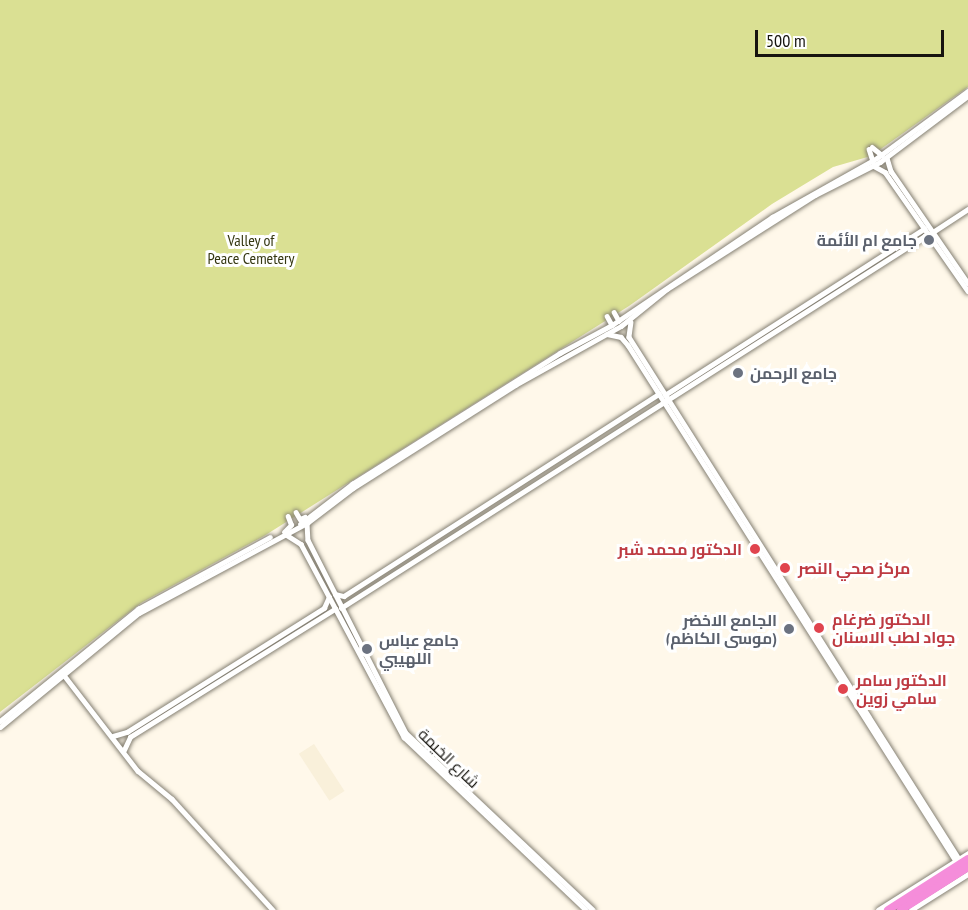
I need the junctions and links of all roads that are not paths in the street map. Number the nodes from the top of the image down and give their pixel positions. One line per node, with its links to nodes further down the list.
1 (968, 91): 3 (street)
2 (968, 96): 3 (street)
3 (917, 128): 4 (street)
4 (885, 156): 5 (street); 5 (street); 6 (street)
5 (873, 163): 7 (street); 12 (street)
6 (887, 164): 7 (street); 9 (street)
7 (881, 169): 9 (street)
8 (968, 209): 9 (street)
9 (928, 232): 10 (street); 11 (street); 23 (street)
10 (968, 283)
11 (968, 291)
12 (646, 304): 14 (street); 16 (street)
13 (614, 312): 16 (street)
14 (638, 314): 18 (street); 19 (street)
15 (607, 316): 17 (street)
16 (619, 321): 17 (street)
17 (612, 326): 21 (street)
18 (628, 332): 20 (street); 23 (street)
19 (607, 334): 20 (street); 21 (street)
20 (619, 337): 23 (street)
21 (583, 343): 22 (street)
22 (574, 347): 26 (street); 28 (street)
23 (664, 398): 24 (street); 24 (street); 52 (street)
24 (507, 496): 34 (street)
25 (296, 512): 26 (street)
26 (313, 514): 29 (street)
27 (288, 517): 29 (street)
28 (307, 523): 29 (street); 30 (street, شارع الخيمة)
29 (285, 533): 31 (street); 32 (street)
30 (306, 535): 31 (street); 33 (street, شارع الخيمة)
31 (298, 540): 33 (street, شارع الخيمة)
32 (248, 550): 38 (street); 40 (street)
33 (331, 595): 34 (street); 35 (street, شارع الخيمة); 36 (street)
34 (343, 599): 35 (street)
35 (338, 608): 36 (street); 37 (street, شارع الخيمة); 37 (street, شارع الخيمة)
36 (323, 613): 44 (street)
37 (371, 673): 39 (street, شارع الخيمة)
38 (64, 675): 40 (street); 45 (street)
39 (380, 690): 47 (street, شارع الخيمة); 48 (street, شارع الخيمة)
40 (26, 704): 41 (street)
41 (19, 710): 42 (street); 43 (street)
42 (0, 721)
43 (0, 727)
44 (128, 734): 45 (street); 46 (street)
45 (113, 736): 46 (street)
46 (124, 750): 56 (street)
47 (484, 814): 48 (street); 49 (street, شارع الخيمة)
48 (492, 816): 50 (street, شارع الخيمة)
49 (498, 827): 50 (street); 57 (street, شارع الخيمة)
50 (505, 828): 58 (street, شارع الخيمة)
51 (968, 853): 52 (street)
52 (961, 860): 55 (street); 60 (highway)
53 (968, 867): 61 (highway)
54 (968, 874): 62 (street)
55 (911, 889): 59 (street); 60 (highway)
56 (273, 910)
57 (586, 910)
58 (593, 910)
59 (878, 910)
60 (887, 910)
61 (900, 910)
62 (911, 910)

